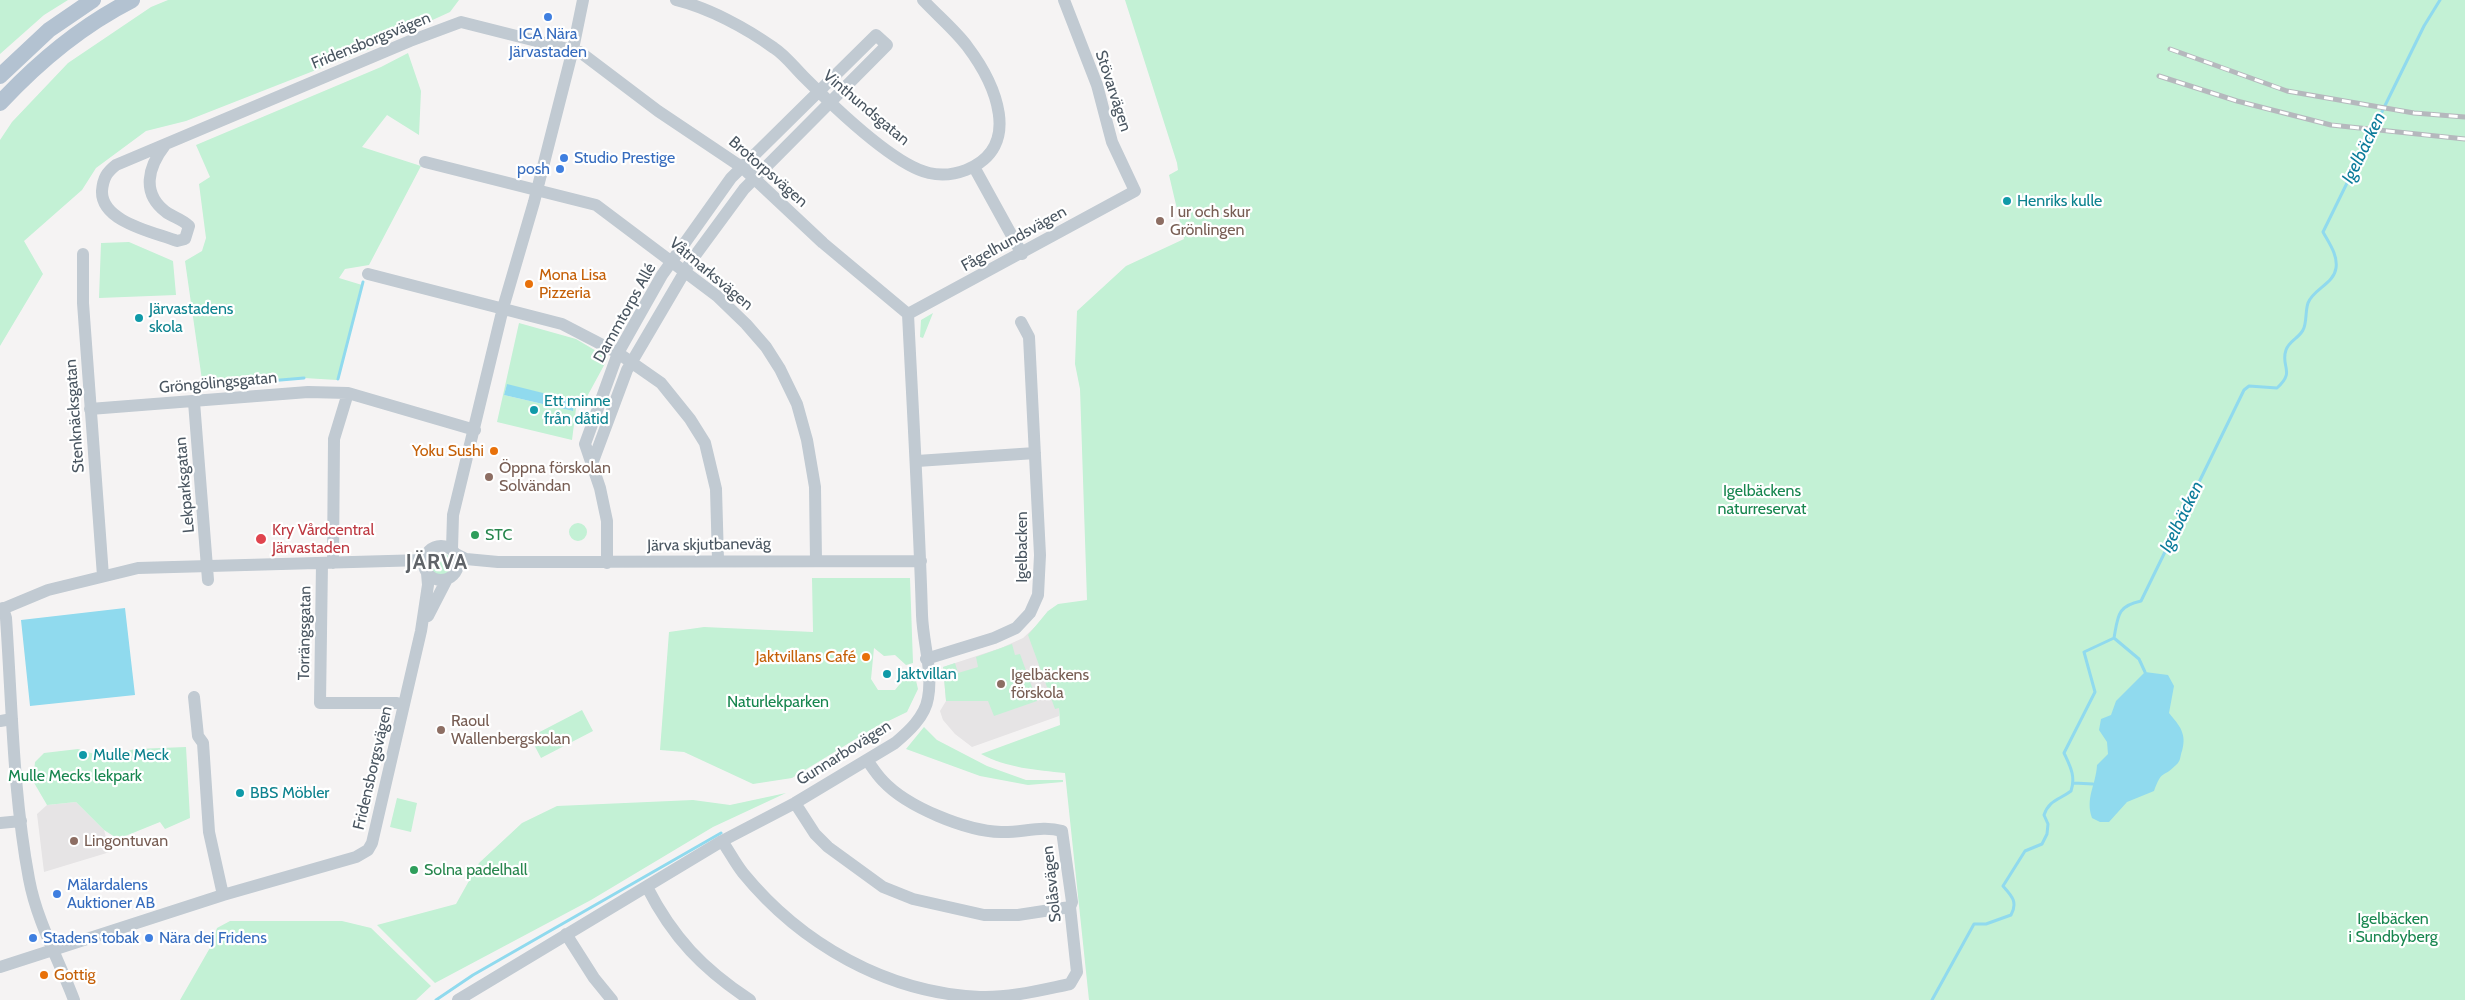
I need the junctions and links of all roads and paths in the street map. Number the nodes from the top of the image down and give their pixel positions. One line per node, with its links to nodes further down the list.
1 (94, 0): 8 (main road)
2 (132, 0): 11 (main road)
3 (583, 0): 7 (street)
4 (676, 0): 9 (street, Vinthundsgatan)
5 (923, 0): 14 (street, Vinthundsgatan)
6 (1064, 0): 18 (street, Stövarvägen)
7 (573, 49): 12 (street, Fridensborgsvägen); 15 (street, Brotorpsvägen); 17 (street)
8 (0, 76)
9 (819, 92): 10 (street, Vinthundsgatan); 10 (street, Dammtorps Allé); 15 (street, Dammtorps Allé)
10 (830, 102): 14 (street, Vinthundsgatan); 16 (street, Dammtorps Allé)
11 (0, 103)
12 (164, 145): 12 (street, Fridensborgsvägen)
13 (425, 162): 17 (street)
14 (974, 166): 20 (street)
15 (743, 168): 16 (street, Brotorpsvägen); 21 (street, Dammtorps Allé)
16 (754, 178): 22 (street, Dammtorps Allé); 25 (street, Brotorpsvägen)
17 (537, 190): 21 (street, Våtmarksvägen); 24 (street)
18 (1135, 191): 20 (street, Fågelhundsvägen)
19 (83, 254): 31 (street, Stenknäcksgatan)
20 (1022, 254): 25 (street, Fågelhundsvägen)
21 (672, 261): 22 (street, Våtmarksvägen); 27 (street, Dammtorps Allé)
22 (684, 271): 28 (street, Dammtorps Allé); 41 (street, Våtmarksvägen)
23 (368, 274): 24 (street)
24 (503, 308): 27 (street); 32 (street)
25 (908, 314): 34 (street, Gunnarbovägen)
26 (1021, 322): 33 (street, Igelbacken)
27 (618, 353): 28 (street); 35 (street, Dammtorps Allé)
28 (632, 362): 35 (street, Dammtorps Allé); 39 (street)
29 (348, 394): 30 (street, Gröngölingsgatan); 32 (street); 43 (street, Torrängsgatan)
30 (194, 402): 31 (street, Gröngölingsgatan); 45 (street, Lekparksgatan)
31 (90, 409): 47 (street, Stenknäcksgatan)
32 (475, 430): 36 (street)
33 (1035, 453): 34 (street); 52 (street, Igelbacken)
34 (917, 461): 42 (street, Gunnarbovägen)
35 (592, 464): 44 (street, Dammtorps Allé)
36 (453, 515): 37 (street); 40 (street)
37 (436, 546): 38 (street); 40 (street)
38 (424, 560): 43 (street); 46 (street)
39 (718, 560): 41 (street, Järva skjutbaneväg); 44 (street, Järva skjutbaneväg)
40 (459, 561): 44 (street, Järva skjutbaneväg); 49 (street)
41 (816, 561): 42 (street, Järva skjutbaneväg)
42 (920, 561): 52 (street, Gunnarbovägen)
43 (328, 563): 45 (street); 54 (street, Torrängsgatan)
44 (607, 563)
45 (207, 565): 47 (street); 48 (street, Lekparksgatan)
46 (427, 573): 49 (street); 51 (street, Fridensborgsvägen)
47 (103, 576): 50 (street)
48 (208, 580)
49 (446, 581): 51 (street, Fridensborgsvägen)
50 (2, 609): 55 (street)
51 (421, 631): 62 (street, Fridensborgsvägen)
52 (926, 659): 56 (street, Gunnarbovägen)
53 (194, 697): 62 (street)
54 (397, 703)
55 (6, 720): 58 (street)
56 (866, 760): 57 (street, Gunnarbovägen); 63 (street, Solåsvägen)
57 (795, 803): 60 (street, Gunnarbovägen); 63 (street)
58 (21, 821): 59 (street); 65 (street)
59 (0, 823)
60 (722, 841): 61 (street, Gunnarbovägen); 63 (street, Solåsvägen)
61 (647, 887): 64 (street, Gunnarbovägen); 70 (street)
62 (223, 895): 65 (street, Fridensborgsvägen)
63 (1070, 907)
64 (566, 934): 68 (street, Gunnarbovägen); 69 (street)
65 (52, 950): 66 (street, Fridensborgsvägen); 67 (street)
66 (0, 968)
67 (74, 1000)
68 (458, 1000)
69 (612, 1000)
70 (750, 1000)

